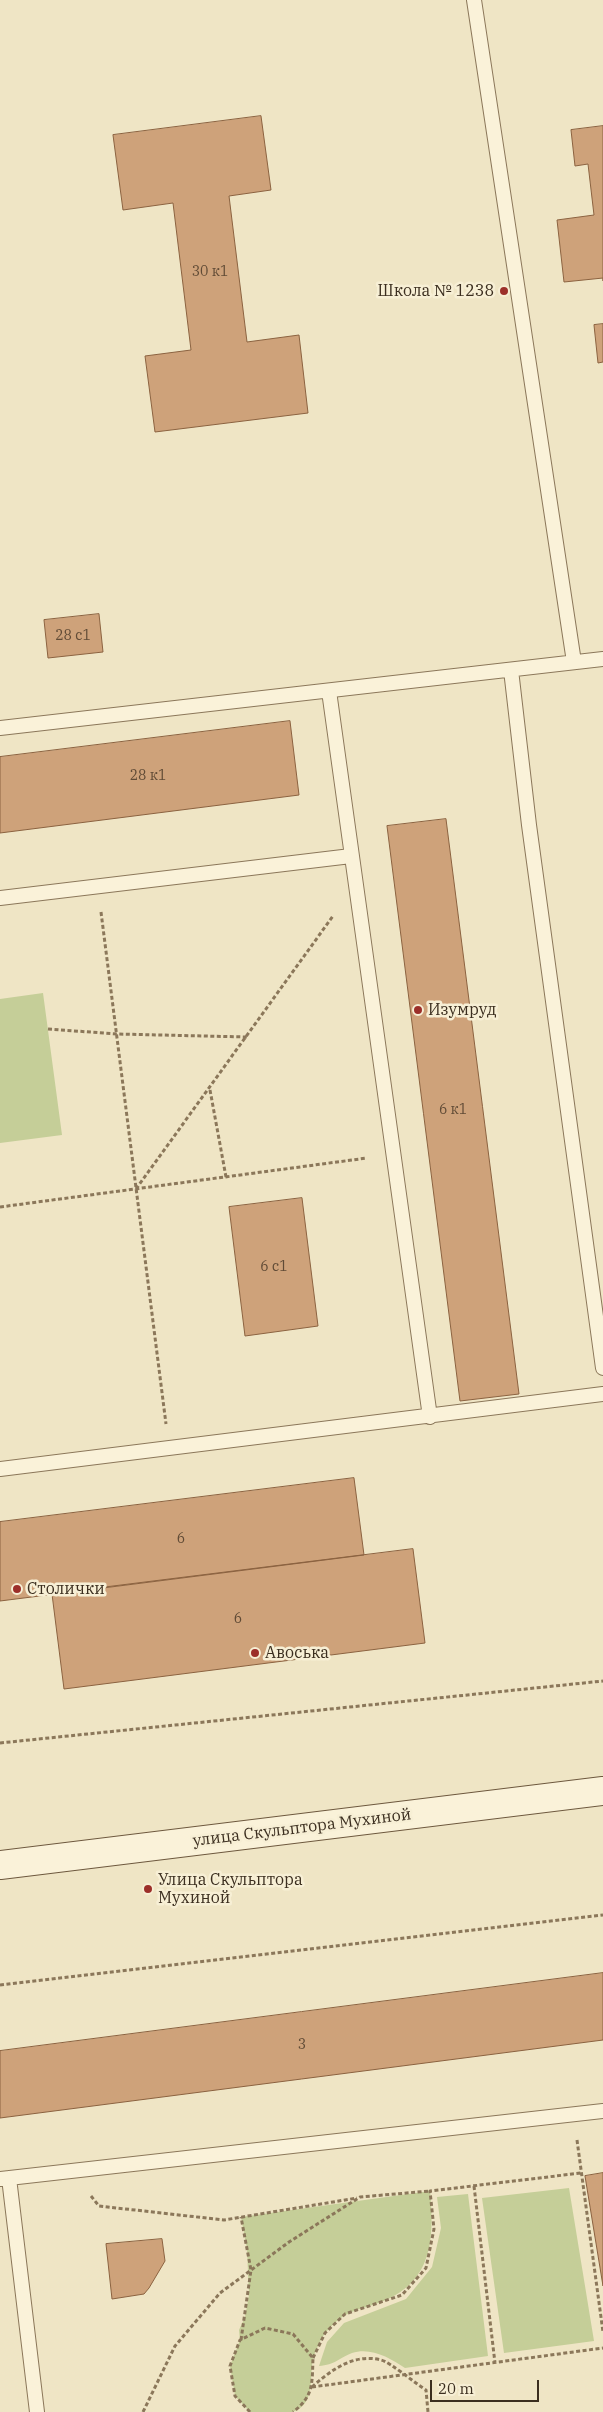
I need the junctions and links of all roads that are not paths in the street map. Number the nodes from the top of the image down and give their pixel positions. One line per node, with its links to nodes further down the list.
1 (474, 0): 3 (lane)
2 (603, 659): 3 (lane)
3 (574, 662): 4 (lane)
4 (511, 670): 5 (lane); 9 (lane)
5 (329, 691): 6 (lane); 7 (lane)
6 (0, 728)
7 (351, 856): 8 (lane); 12 (lane)
8 (0, 898)
9 (602, 1353): 10 (lane)
10 (603, 1368)
11 (603, 1394): 12 (lane)
12 (430, 1417): 13 (lane)
13 (0, 1469)
14 (603, 1791): 15 (street, улица Скульптора Мухиной)
15 (0, 1865)
16 (603, 2111): 17 (lane)
17 (4, 2178): 18 (lane)
18 (37, 2412)

